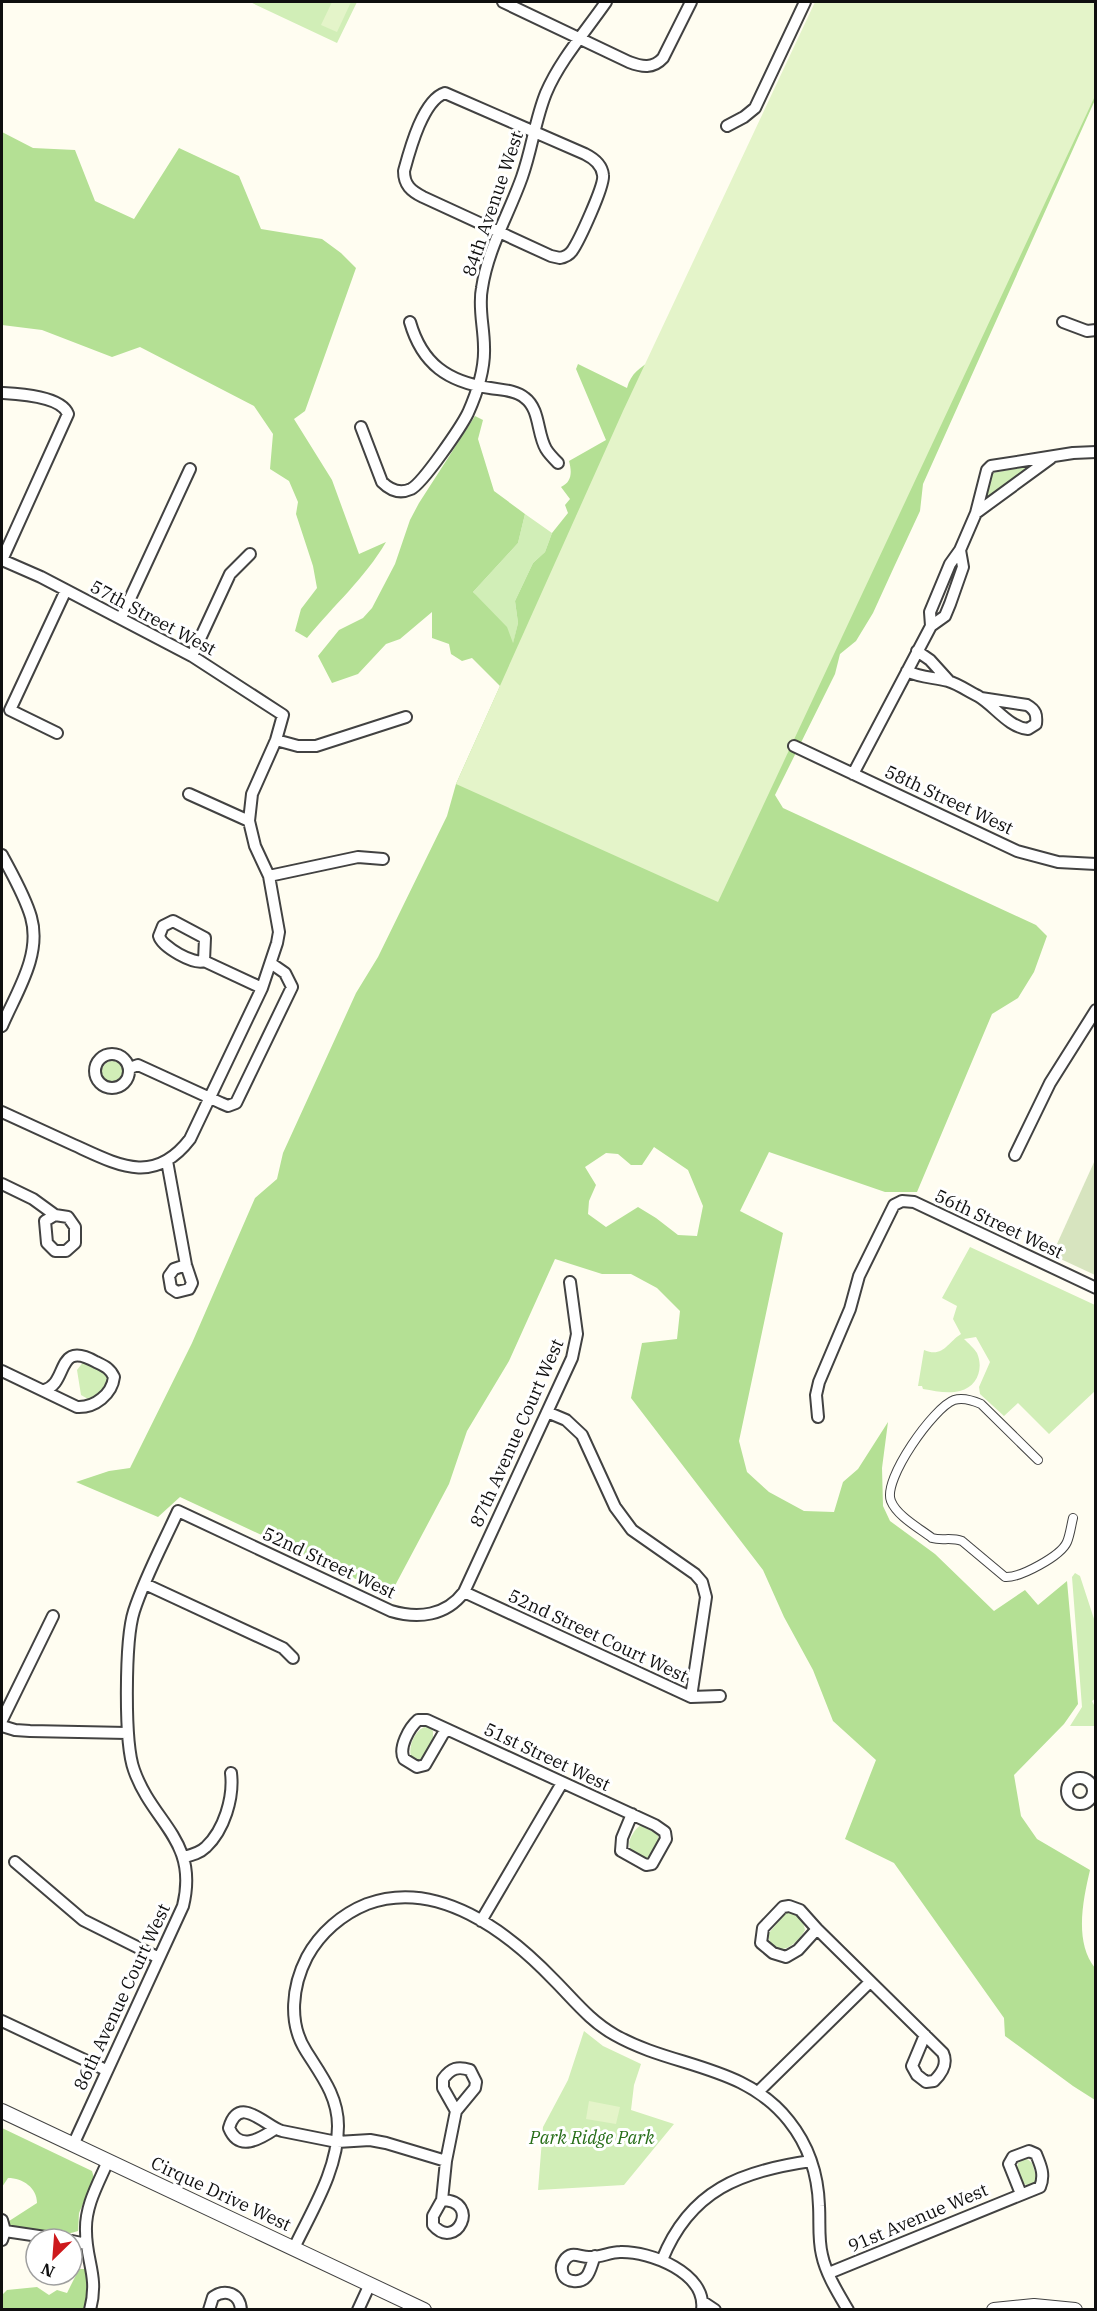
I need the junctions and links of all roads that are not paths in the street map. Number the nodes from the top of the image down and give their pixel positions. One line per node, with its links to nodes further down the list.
1 (503, 2): 5 (street)
2 (606, 2): 5 (street, 84th Avenue West)
3 (691, 2): 5 (street)
4 (805, 2): 6 (street)
5 (580, 38): 7 (street, 84th Avenue West)
6 (728, 126)
7 (535, 132): 8 (street, 84th Avenue West); 8 (street); 8 (street)
8 (499, 230): 12 (street, 84th Avenue West)
9 (410, 322): 12 (street)
10 (1063, 322): 11 (street)
11 (1095, 330)
12 (477, 387): 14 (street, 84th Avenue West); 17 (street)
13 (2, 393): 21 (street)
14 (361, 427)
15 (1095, 452): 16 (street)
16 (1054, 456): 19 (street); 19 (street)
17 (558, 463)
18 (190, 469): 23 (street)
19 (976, 513): 24 (street)
20 (250, 554): 25 (street)
21 (2, 560): 22 (street, 57th Street West)
22 (66, 590): 23 (street, 57th Street West); 30 (street)
23 (121, 618): 25 (street, 57th Street West)
24 (917, 651): 26 (street); 27 (street)
25 (192, 656): 31 (street, 57th Street West)
26 (907, 671): 27 (street); 33 (street)
27 (949, 681): 28 (street)
28 (981, 698): 28 (street)
29 (406, 717): 31 (street)
30 (57, 732)
31 (276, 740): 35 (street)
32 (794, 746): 33 (street, 58th Street West)
33 (854, 774): 38 (street, 58th Street West)
34 (189, 794): 35 (street)
35 (249, 820): 39 (street)
36 (2, 859): 44 (street)
37 (383, 859): 39 (street)
38 (1095, 864)
39 (269, 876): 41 (street)
40 (204, 961): 40 (street); 42 (street)
41 (272, 963): 42 (street); 46 (street)
42 (262, 988): 46 (street)
43 (1095, 1010): 48 (street)
44 (2, 1026)
45 (130, 1068): 46 (street)
46 (210, 1096): 49 (street)
47 (2, 1112): 49 (street)
48 (1015, 1155)
49 (167, 1161): 52 (street)
50 (2, 1184): 51 (street)
51 (55, 1215)
52 (186, 1265)
53 (570, 1282): 57 (street, 87th Avenue Court West)
54 (1095, 1288): 58 (street, 56th Street West)
55 (2, 1371): 56 (street)
56 (44, 1390): 56 (street)
57 (547, 1412): 62 (street, 87th Avenue Court West); 66 (street)
58 (818, 1417)
59 (1038, 1460): 60 (street)
60 (1072, 1518)
61 (145, 1584): 62 (street, 52nd Street West); 64 (street); 70 (street)
62 (464, 1592): 66 (street, 52nd Street Court West)
63 (53, 1616): 67 (street)
64 (292, 1658)
65 (720, 1696): 66 (street, 52nd Street Court West)
66 (691, 1697)
67 (2, 1720)
68 (2, 1726): 70 (street)
69 (447, 1730): 69 (street, 51st Street West); 72 (street, 51st Street West)
70 (127, 1733): 74 (street)
71 (231, 1773): 74 (street)
72 (562, 1783): 73 (street, 51st Street West); 76 (street)
73 (632, 1814): 73 (street, 51st Street West)
74 (184, 1857): 78 (street, 86th Avenue Court West)
75 (15, 1862): 78 (street)
76 (481, 1921): 83 (street); 87 (street)
77 (817, 1929): 77 (street); 79 (street)
78 (159, 1958): 82 (street, 86th Avenue Court West)
79 (870, 1982): 81 (street); 83 (street)
80 (2, 2021): 82 (street)
81 (925, 2035)
82 (106, 2070): 88 (street, 86th Avenue Court West)
83 (759, 2091): 91 (street)
84 (2, 2111): 88 (street, Cirque Drive West)
85 (456, 2111): 90 (street)
86 (275, 2129): 87 (street)
87 (337, 2142): 90 (street); 98 (street)
88 (73, 2145): 89 (street, Cirque Drive West)
89 (108, 2161): 97 (street); 98 (street, Cirque Drive West)
90 (446, 2161): 93 (street)
91 (811, 2161): 100 (street); 101 (street)
92 (1021, 2194): 101 (street, 91st Avenue West)
93 (442, 2200)
94 (3, 2230): 95 (street)
95 (24, 2233)
96 (84, 2243): 97 (street)
97 (87, 2244): 104 (street)
98 (294, 2248): 102 (street, Cirque Drive West)
99 (595, 2256): 100 (street)
100 (662, 2260): 103 (street)
101 (829, 2273): 110 (street)
102 (370, 2284): 107 (street); 108 (street, Cirque Drive West)
103 (702, 2306): 109 (street)
104 (90, 2310)
105 (209, 2310): 106 (street)
106 (241, 2310)
107 (358, 2310)
108 (424, 2310)
109 (715, 2310)
110 (848, 2310)
111 (994, 2310): 112 (street)
112 (1075, 2310)

